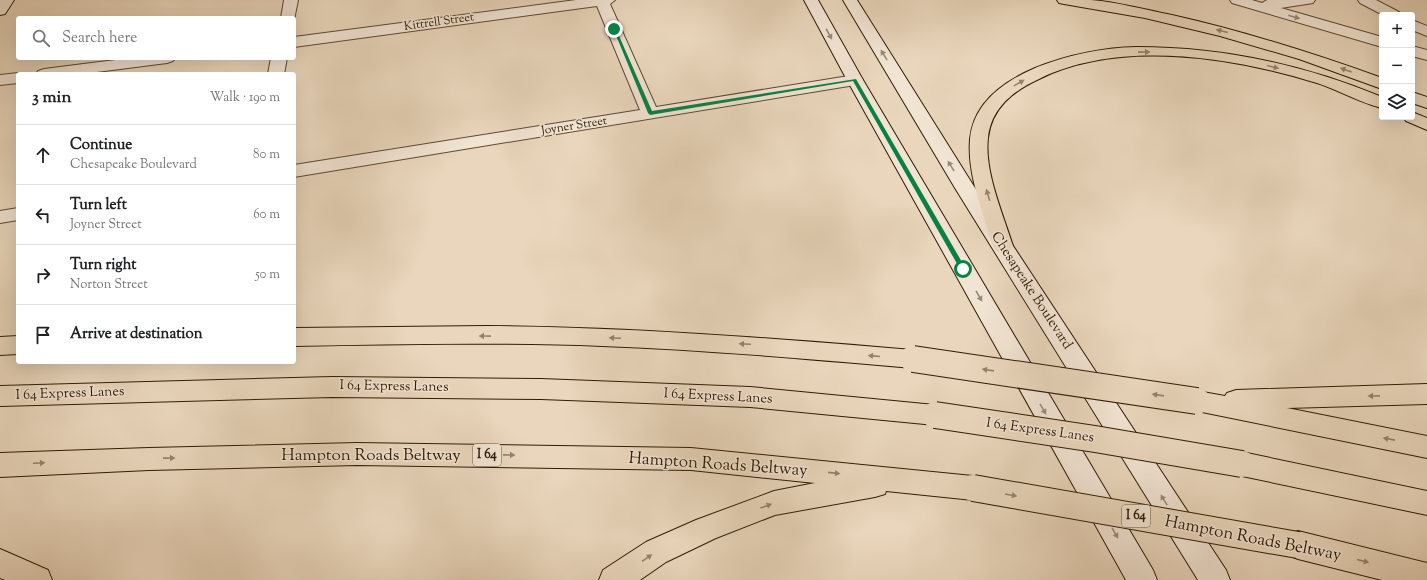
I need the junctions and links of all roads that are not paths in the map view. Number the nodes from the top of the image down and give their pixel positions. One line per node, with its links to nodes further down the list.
1 (7, 0): 10 (street)
2 (291, 0): 12 (street)
3 (605, 0): 16 (street, Kittrell Street); 30 (street)
4 (811, 0): 25 (street, one-way to 25)
5 (850, 0): 36 (street, Chesapeake Boulevard, one-way to 5)
6 (1064, 0): 26 (highway, one-way to 6)
7 (1308, 0): 9 (street)
8 (1365, 0): 11 (street)
9 (1240, 1): 15 (street, one-way to 15)
10 (0, 11)
11 (1388, 12)
12 (288, 16)
13 (1415, 26): 14 (street)
14 (1427, 32)
15 (1379, 41)
16 (296, 42)
17 (1415, 52): 18 (street)
18 (1427, 55)
19 (152, 60): 21 (street)
20 (279, 60): 22 (street)
21 (59, 72)
22 (276, 72)
23 (16, 78): 24 (street)
24 (0, 80)
25 (855, 80): 30 (street, Joyner Street); 51 (street, one-way to 51)
26 (1379, 83)
27 (1415, 97): 29 (highway)
28 (1379, 102): 36 (highway, one-way to 28)
29 (1427, 103)
30 (650, 113): 33 (street, Joyner Street)
31 (1415, 119): 32 (highway)
32 (1427, 125)
33 (296, 172)
34 (16, 214): 35 (street)
35 (0, 217)
36 (1003, 246): 52 (street, Chesapeake Boulevard, one-way to 36)
37 (296, 337): 42 (highway, one-way to 37, bridge)
38 (16, 345): 39 (highway)
39 (0, 346)
40 (1427, 394): 42 (highway, one-way to 42)
41 (0, 396): 46 (highway, I 64 Express Lanes, bridge)
42 (1197, 401): 43 (highway, one-way to 42)
43 (1427, 446)
44 (0, 465): 45 (highway, Hampton Roads Beltway / I 64, one-way to 45)
45 (900, 480): 48 (highway, Hampton Roads Beltway / I 64, one-way to 48, bridge); 50 (highway, one-way to 45)
46 (1427, 503)
47 (0, 563): 49 (highway)
48 (1427, 577)
49 (37, 580)
50 (614, 580)
51 (1142, 580)
52 (1215, 580)

